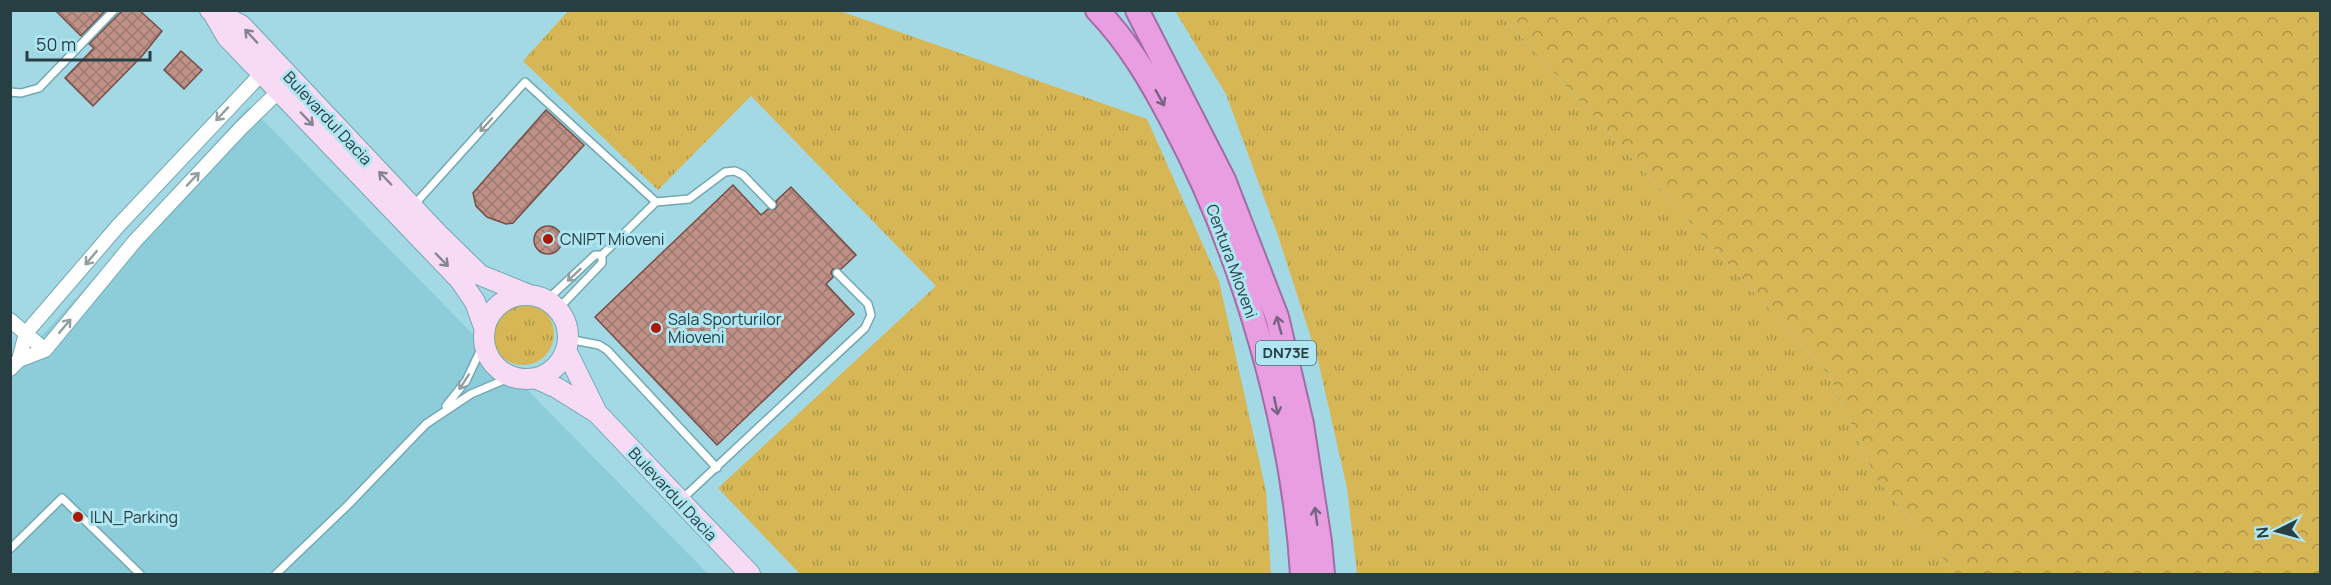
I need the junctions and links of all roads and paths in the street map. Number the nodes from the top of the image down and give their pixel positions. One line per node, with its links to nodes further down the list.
1 (114, 10): 7 (lane)
2 (1097, 10): 8 (highway, Centura Mioveni / DN73E, one-way to 8)
3 (1137, 10): 8 (highway, Centura Mioveni / DN73E)
4 (213, 11): 5 (main road); 11 (main road, Bulevardul Dacia, one-way to 4)
5 (263, 72): 6 (main road); 17 (street, one-way to 17)
6 (280, 90): 18 (main road, one-way to 18); 20 (street, one-way to 6)
7 (10, 92)
8 (1198, 148): 32 (highway, Centura Mioveni / DN73E, one-way to 32); 33 (highway, Centura Mioveni / DN73E, one-way to 8)
9 (656, 201): 10 (lane); 11 (lane, one-way to 11); 12 (lane)
10 (771, 205)
11 (413, 207): 14 (main road, Bulevardul Dacia)
12 (602, 255): 15 (lane, one-way to 15); 15 (lane)
13 (837, 273): 26 (lane)
14 (527, 294): 15 (main road); 18 (main road)
15 (552, 305): 19 (main road)
16 (10, 320): 17 (street)
17 (26, 333): 20 (street); 21 (street)
18 (484, 336): 22 (main road); 25 (lane, one-way to 25)
19 (567, 344): 23 (main road); 24 (main road); 26 (lane)
20 (45, 350): 21 (street)
21 (15, 364)
22 (511, 377): 23 (main road); 25 (lane)
23 (537, 378): 24 (main road)
24 (597, 413): 27 (main road, Bulevardul Dacia)
25 (438, 414): 30 (lane)
26 (717, 468): 27 (lane)
27 (680, 501): 31 (main road, Bulevardul Dacia)
28 (10, 549): 29 (lane)
29 (140, 574)
30 (276, 574)
31 (750, 574)
32 (1302, 574)
33 (1323, 574)

